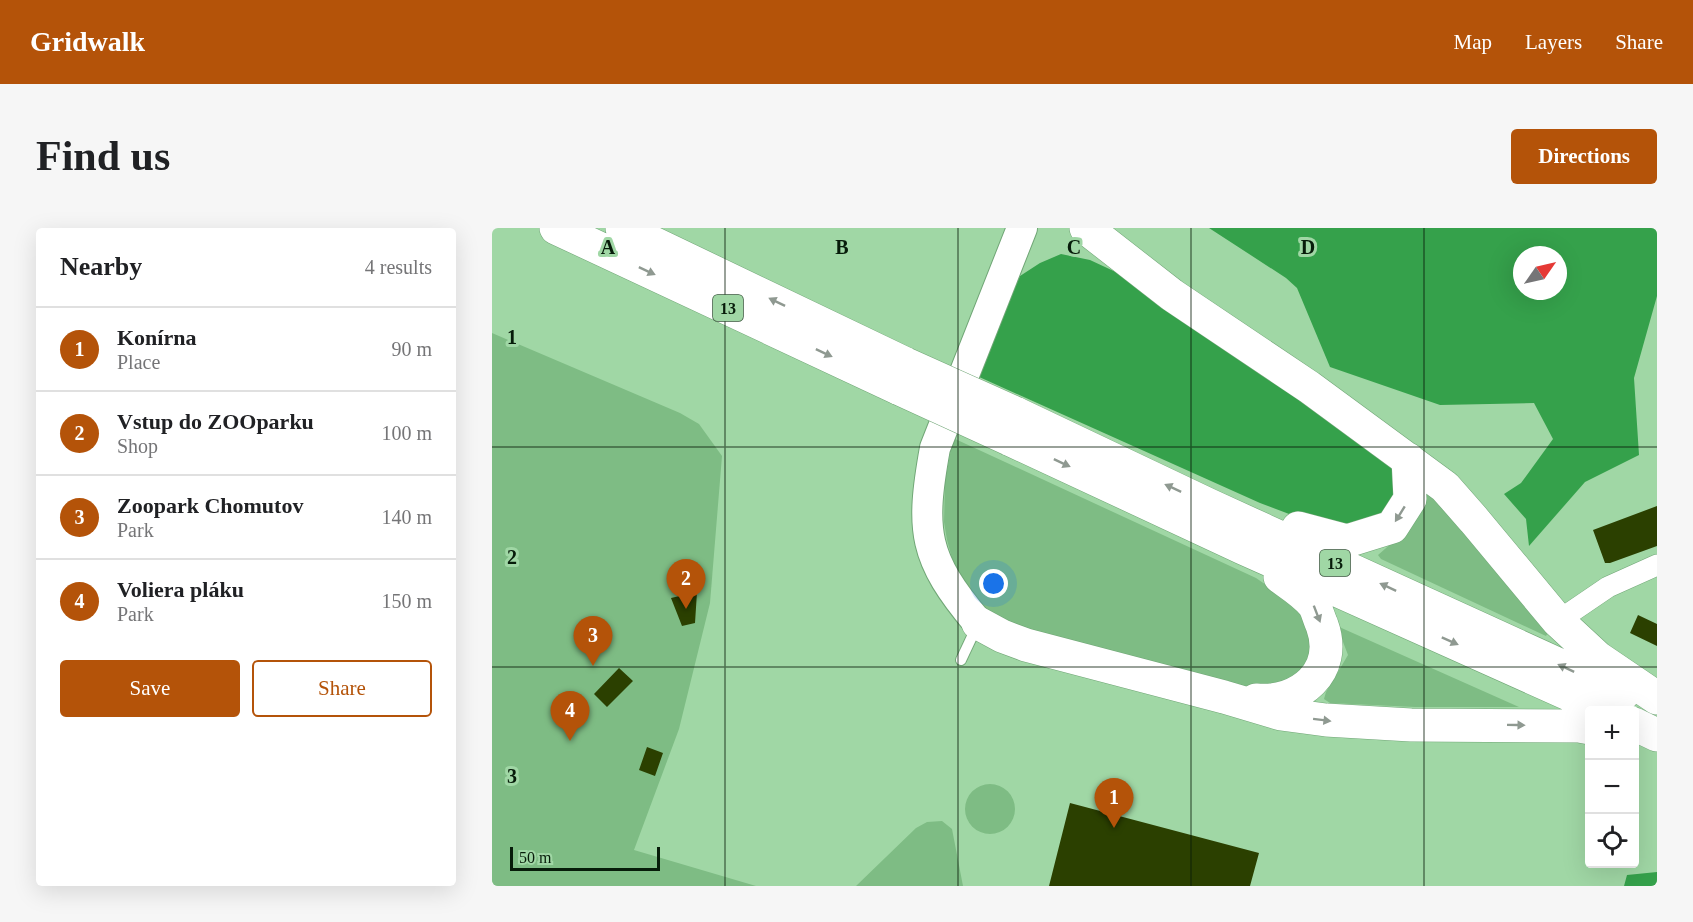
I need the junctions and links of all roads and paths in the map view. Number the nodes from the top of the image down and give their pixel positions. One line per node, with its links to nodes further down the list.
1 (556, 228): 5 (highway, 13, one-way to 5)
2 (622, 228): 5 (highway, 13, one-way to 2)
3 (1022, 228): 12 (street)
4 (1086, 228): 7 (highway)
5 (903, 376): 6 (highway, 13, bridge)
6 (1012, 426): 8 (highway, 13, one-way to 6); 9 (highway, 13, one-way to 9)
7 (1408, 459): 8 (highway, one-way to 8); 11 (highway)
8 (1209, 505): 17 (highway, 13, one-way to 8)
9 (1243, 548): 14 (highway, one-way to 14); 16 (highway, 13, one-way to 16)
10 (1657, 564): 11 (street)
11 (1558, 621): 15 (highway)
12 (978, 623): 13 (lane); 14 (highway)
13 (961, 660)
14 (1224, 697): 19 (highway, one-way to 19)
15 (1657, 698)
16 (1593, 706)
17 (1657, 710)
18 (1639, 726): 20 (highway)
19 (1585, 727)
20 (1657, 735)
21 (1639, 740): 22 (highway)
22 (1657, 744)

